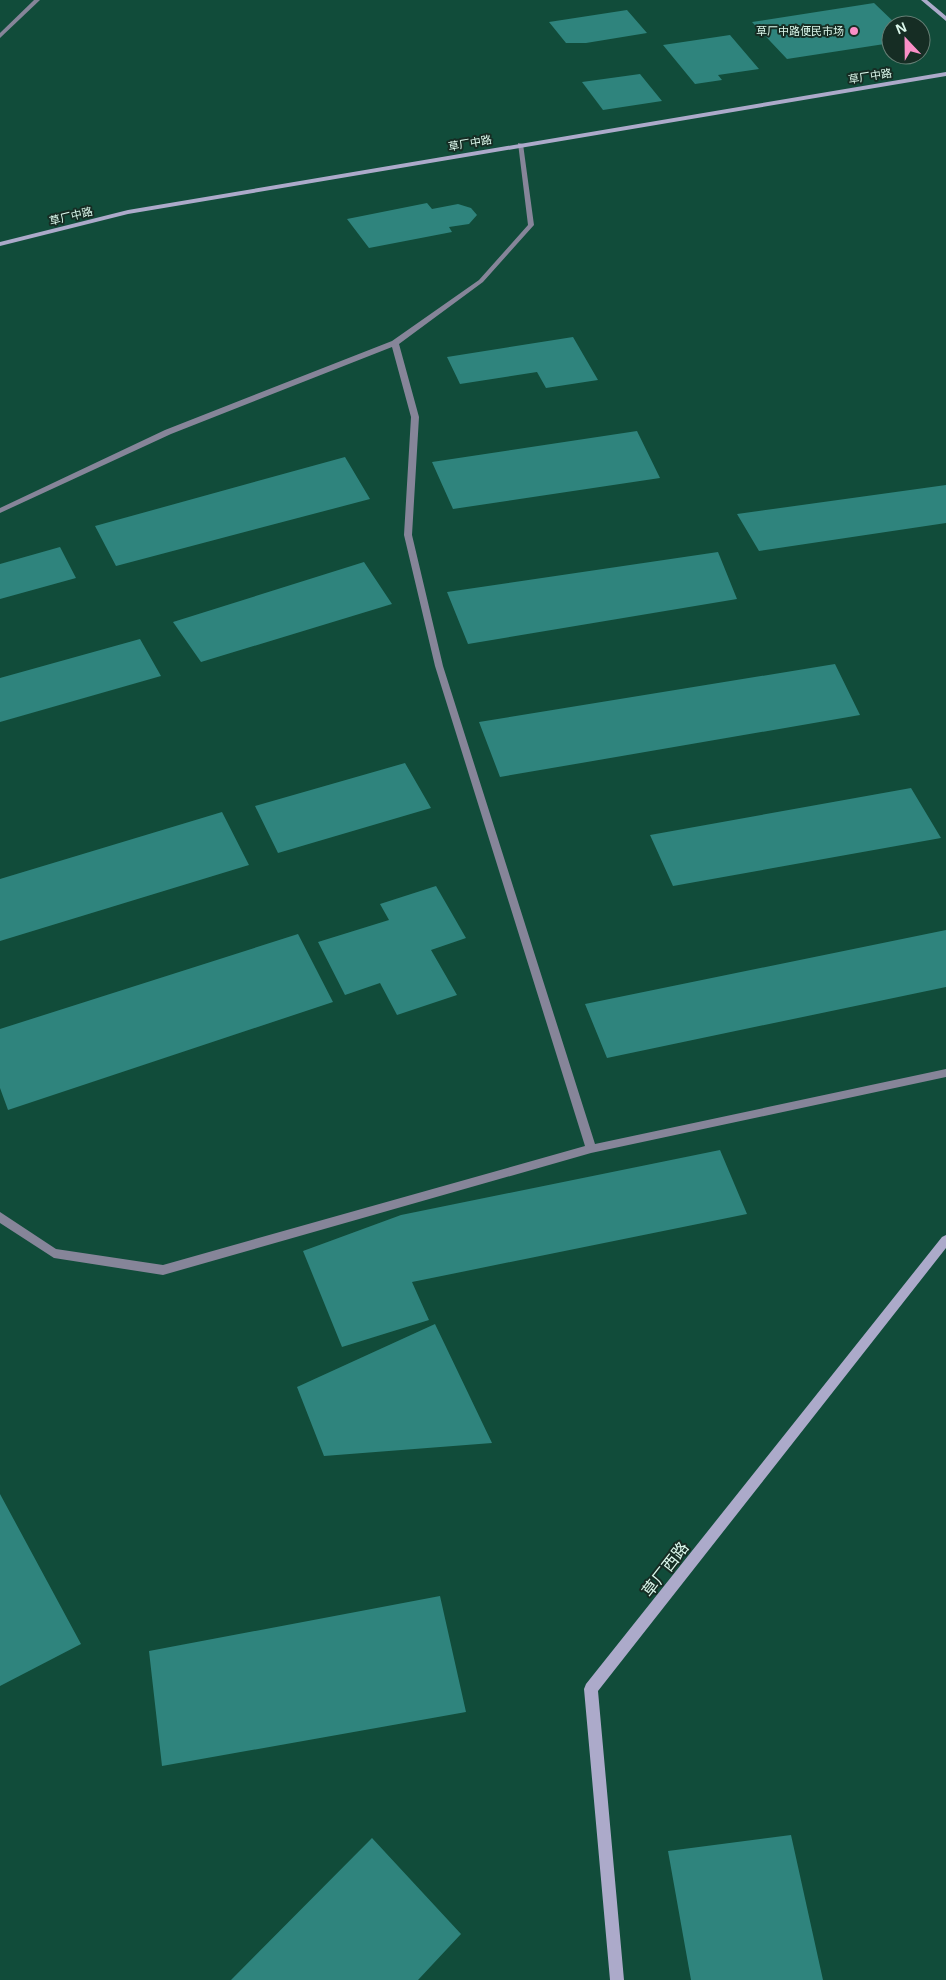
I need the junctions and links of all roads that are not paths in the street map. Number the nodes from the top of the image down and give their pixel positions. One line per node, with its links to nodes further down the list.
1 (37, 0): 4 (street)
2 (924, 0): 3 (street)
3 (946, 19)
4 (0, 36)
5 (946, 74): 6 (street, 草厂中路)
6 (520, 144): 7 (street, 草厂中路); 8 (street)
7 (0, 244)
8 (395, 344): 9 (street); 11 (street)
9 (0, 512)
10 (946, 1073): 11 (street)
11 (591, 1149): 12 (street)
12 (0, 1216)
13 (946, 1240): 14 (street, 草厂西路)
14 (617, 1980)

